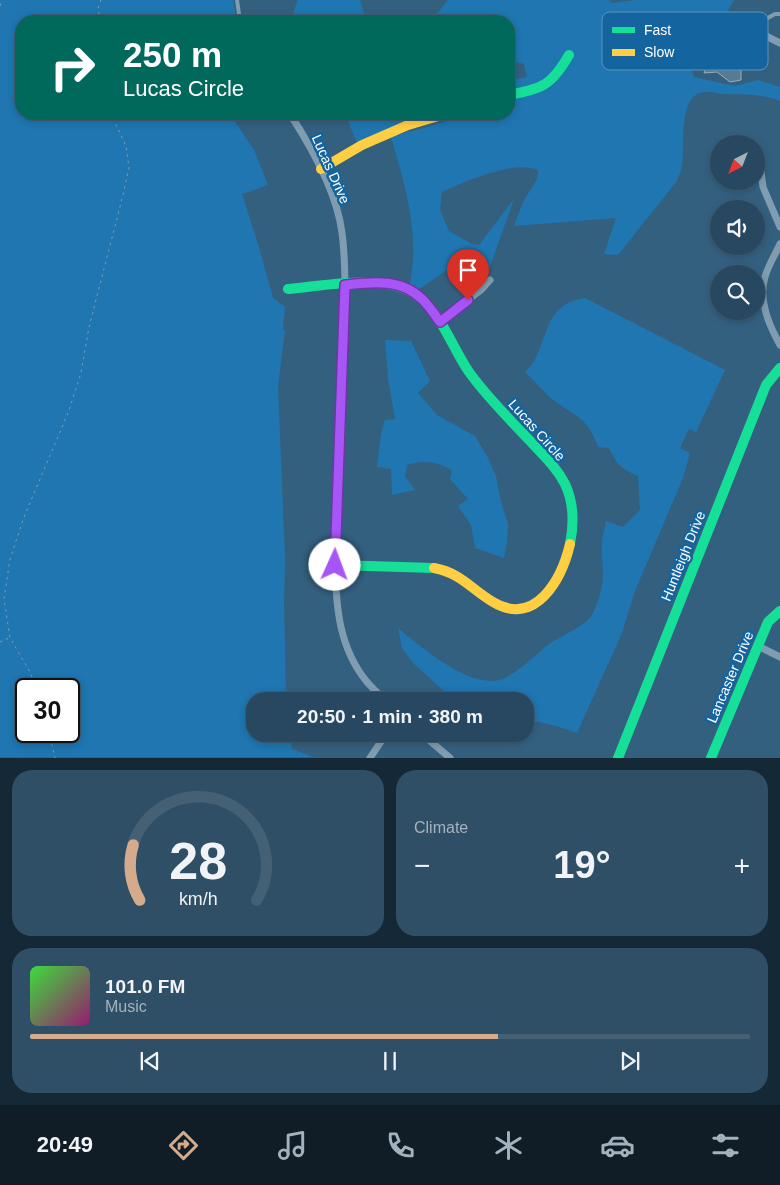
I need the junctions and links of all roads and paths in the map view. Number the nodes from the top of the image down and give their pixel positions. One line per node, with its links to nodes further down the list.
1 (2, 0): 4 (path)
2 (101, 0): 6 (path)
3 (237, 0): 7 (lane)
4 (0, 6)
5 (780, 14): 8 (lane)
6 (99, 15)
7 (239, 15)
8 (768, 18)
9 (768, 38): 10 (street)
10 (780, 43)
11 (569, 55): 12 (street)
12 (515, 94)
13 (115, 120): 28 (path)
14 (294, 120): 16 (street, Lucas Drive)
15 (424, 120): 16 (street)
16 (321, 169): 21 (street, Lucas Drive)
17 (764, 190): 18 (street)
18 (780, 228)
19 (780, 244): 24 (street)
20 (490, 280): 23 (street)
21 (345, 285): 22 (street, Lucas Circle); 23 (street, Lucas Circle); 26 (street, Lucas Drive)
22 (288, 289)
23 (440, 322): 26 (street, Lucas Circle)
24 (780, 344)
25 (780, 368): 40 (street, Huntleigh Drive)
26 (335, 565): 33 (street, Lucas Drive)
27 (780, 611): 30 (street, Lancaster Drive)
28 (10, 638): 29 (path); 32 (path)
29 (0, 642)
30 (758, 646): 31 (street); 41 (street, Lancaster Drive)
31 (780, 656)
32 (32, 678)
33 (377, 692)
34 (381, 742): 38 (street)
35 (431, 742): 39 (street)
36 (52, 743): 37 (path)
37 (55, 758)
38 (370, 758)
39 (450, 758)
40 (618, 758)
41 (711, 758)

